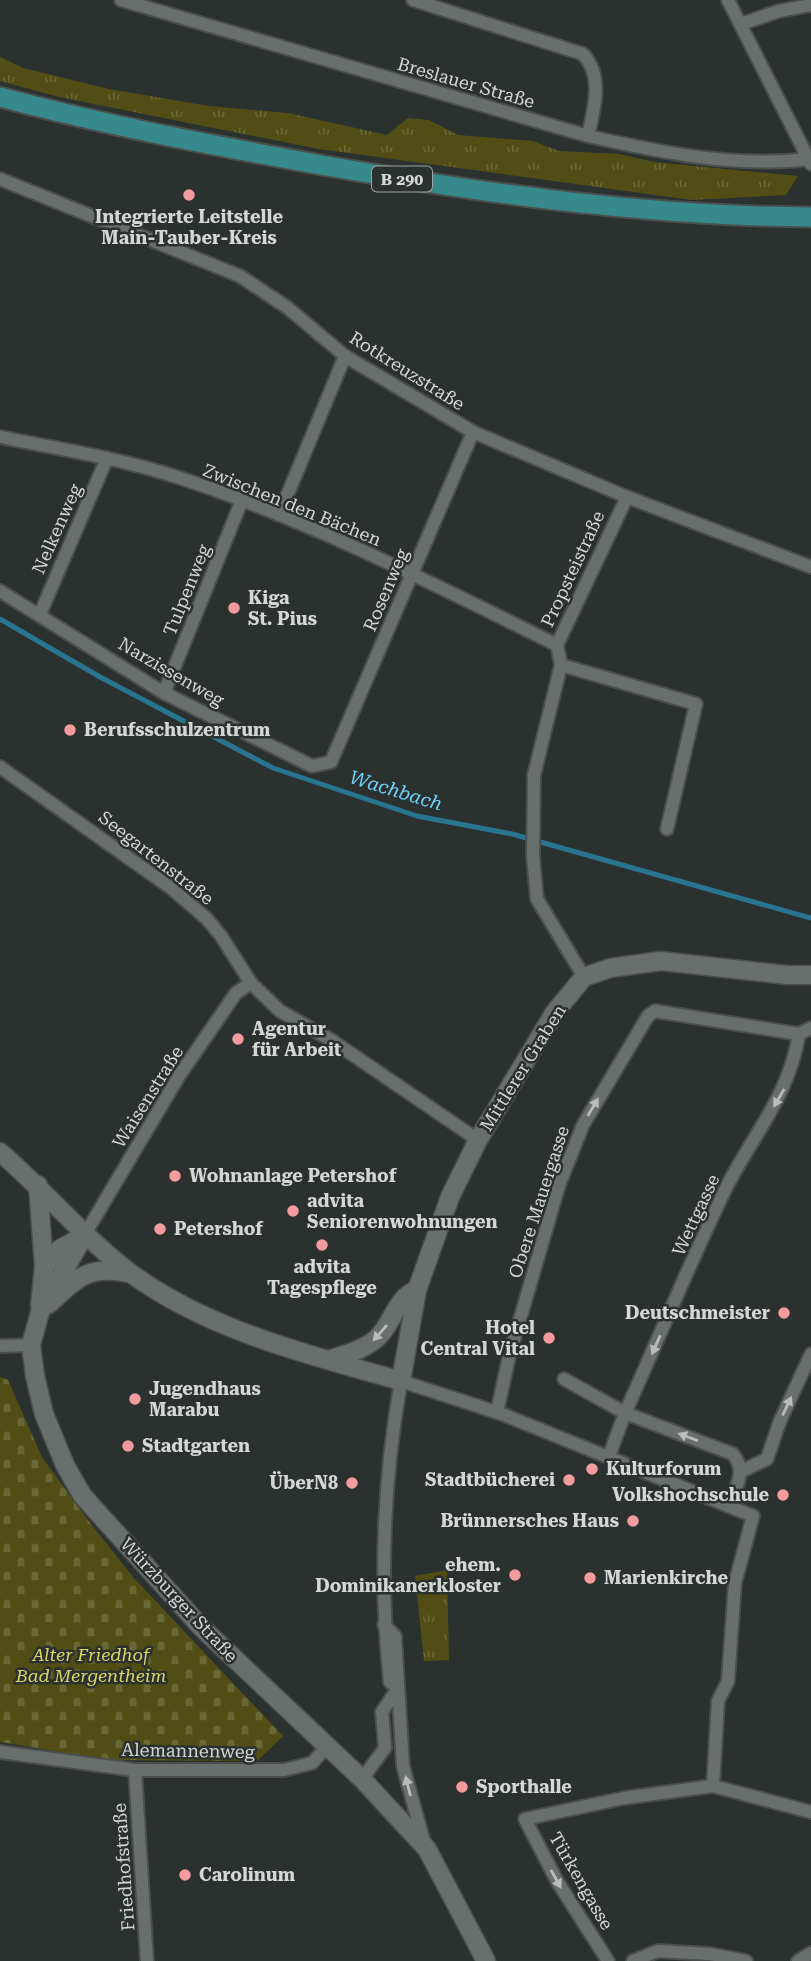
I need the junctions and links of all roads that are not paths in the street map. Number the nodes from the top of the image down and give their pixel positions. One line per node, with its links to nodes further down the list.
1 (121, 0): 7 (street, Breslauer Straße)
2 (413, 0): 7 (street)
3 (728, 0): 5 (street)
4 (811, 5): 5 (street)
5 (741, 24): 8 (street)
6 (0, 97): 10 (main road, B 290)
7 (588, 136): 8 (street, Breslauer Straße)
8 (809, 162)
9 (0, 178): 11 (street, Rotkreuzstraße)
10 (811, 216)
11 (345, 356): 12 (street, Rotkreuzstraße); 17 (street)
12 (473, 432): 15 (street, Rotkreuzstraße); 19 (street, Rosenweg)
13 (0, 437): 14 (street, Zwischen den Bächen)
14 (107, 458): 16 (street, Zwischen den Bächen); 21 (street, Nelkenweg)
15 (627, 496): 18 (street, Rotkreuzstraße); 22 (street, Propsteistraße)
16 (242, 500): 17 (street, Zwischen den Bächen); 24 (street, Tulpenweg)
17 (279, 514): 19 (street, Zwischen den Bächen)
18 (811, 567)
19 (412, 573): 22 (street, Zwischen den Bächen); 25 (street, Rosenweg)
20 (0, 591): 21 (street, Narzissenweg)
21 (40, 614): 24 (street, Narzissenweg)
22 (557, 645): 23 (street, Propsteistraße)
23 (561, 665): 27 (street); 29 (street, Propsteistraße)
24 (164, 693): 25 (street, Narzissenweg)
25 (331, 762)
26 (0, 767): 30 (street, Seegartenstraße)
27 (667, 829)
28 (811, 975): 29 (street)
29 (584, 977): 32 (street, Mittlerer Graben)
30 (251, 983): 32 (street, Seegartenstraße); 35 (street, Waisenstraße)
31 (805, 1031): 46 (street, Obere Mauergasse, one-way to 31); 47 (street, Wettgasse, one-way to 47)
32 (478, 1140): 38 (street, Mittlerer Graben)
33 (0, 1152): 34 (street)
34 (38, 1185): 35 (street); 36 (street)
35 (85, 1236): 36 (street); 37 (street); 39 (street, Würzburger Straße)
36 (44, 1267): 39 (street)
37 (131, 1273): 39 (street); 43 (street)
38 (417, 1290): 43 (street, one-way to 43); 45 (street, Mittlerer Graben)
39 (40, 1312): 40 (street, Würzburger Straße)
40 (31, 1345): 41 (street); 52 (street, Würzburger Straße)
41 (0, 1346)
42 (811, 1354): 49 (street, one-way to 42)
43 (329, 1360): 45 (street)
44 (564, 1378): 47 (street)
45 (401, 1381): 46 (street); 51 (street)
46 (497, 1412): 48 (street)
47 (625, 1413): 48 (street, Wettgasse); 49 (street, one-way to 47)
48 (609, 1456): 50 (street)
49 (742, 1471): 50 (street)
50 (730, 1506): 56 (street)
51 (398, 1688): 55 (street); 58 (street, one-way to 51)
52 (327, 1746): 54 (street, Alemannenweg); 55 (street, Würzburger Straße)
53 (0, 1752): 54 (street, Alemannenweg)
54 (135, 1770): 60 (street, Friedhofstraße)
55 (362, 1779): 58 (street, Würzburger Straße)
56 (713, 1786): 57 (street); 62 (street, Türkengasse, one-way to 62)
57 (811, 1812)
58 (427, 1849): 61 (street, Würzburger Straße)
59 (811, 1953): 65 (street)
60 (147, 1961)
61 (486, 1961)
62 (608, 1961)
63 (633, 1961): 64 (street)
64 (746, 1961)
65 (798, 1961)

